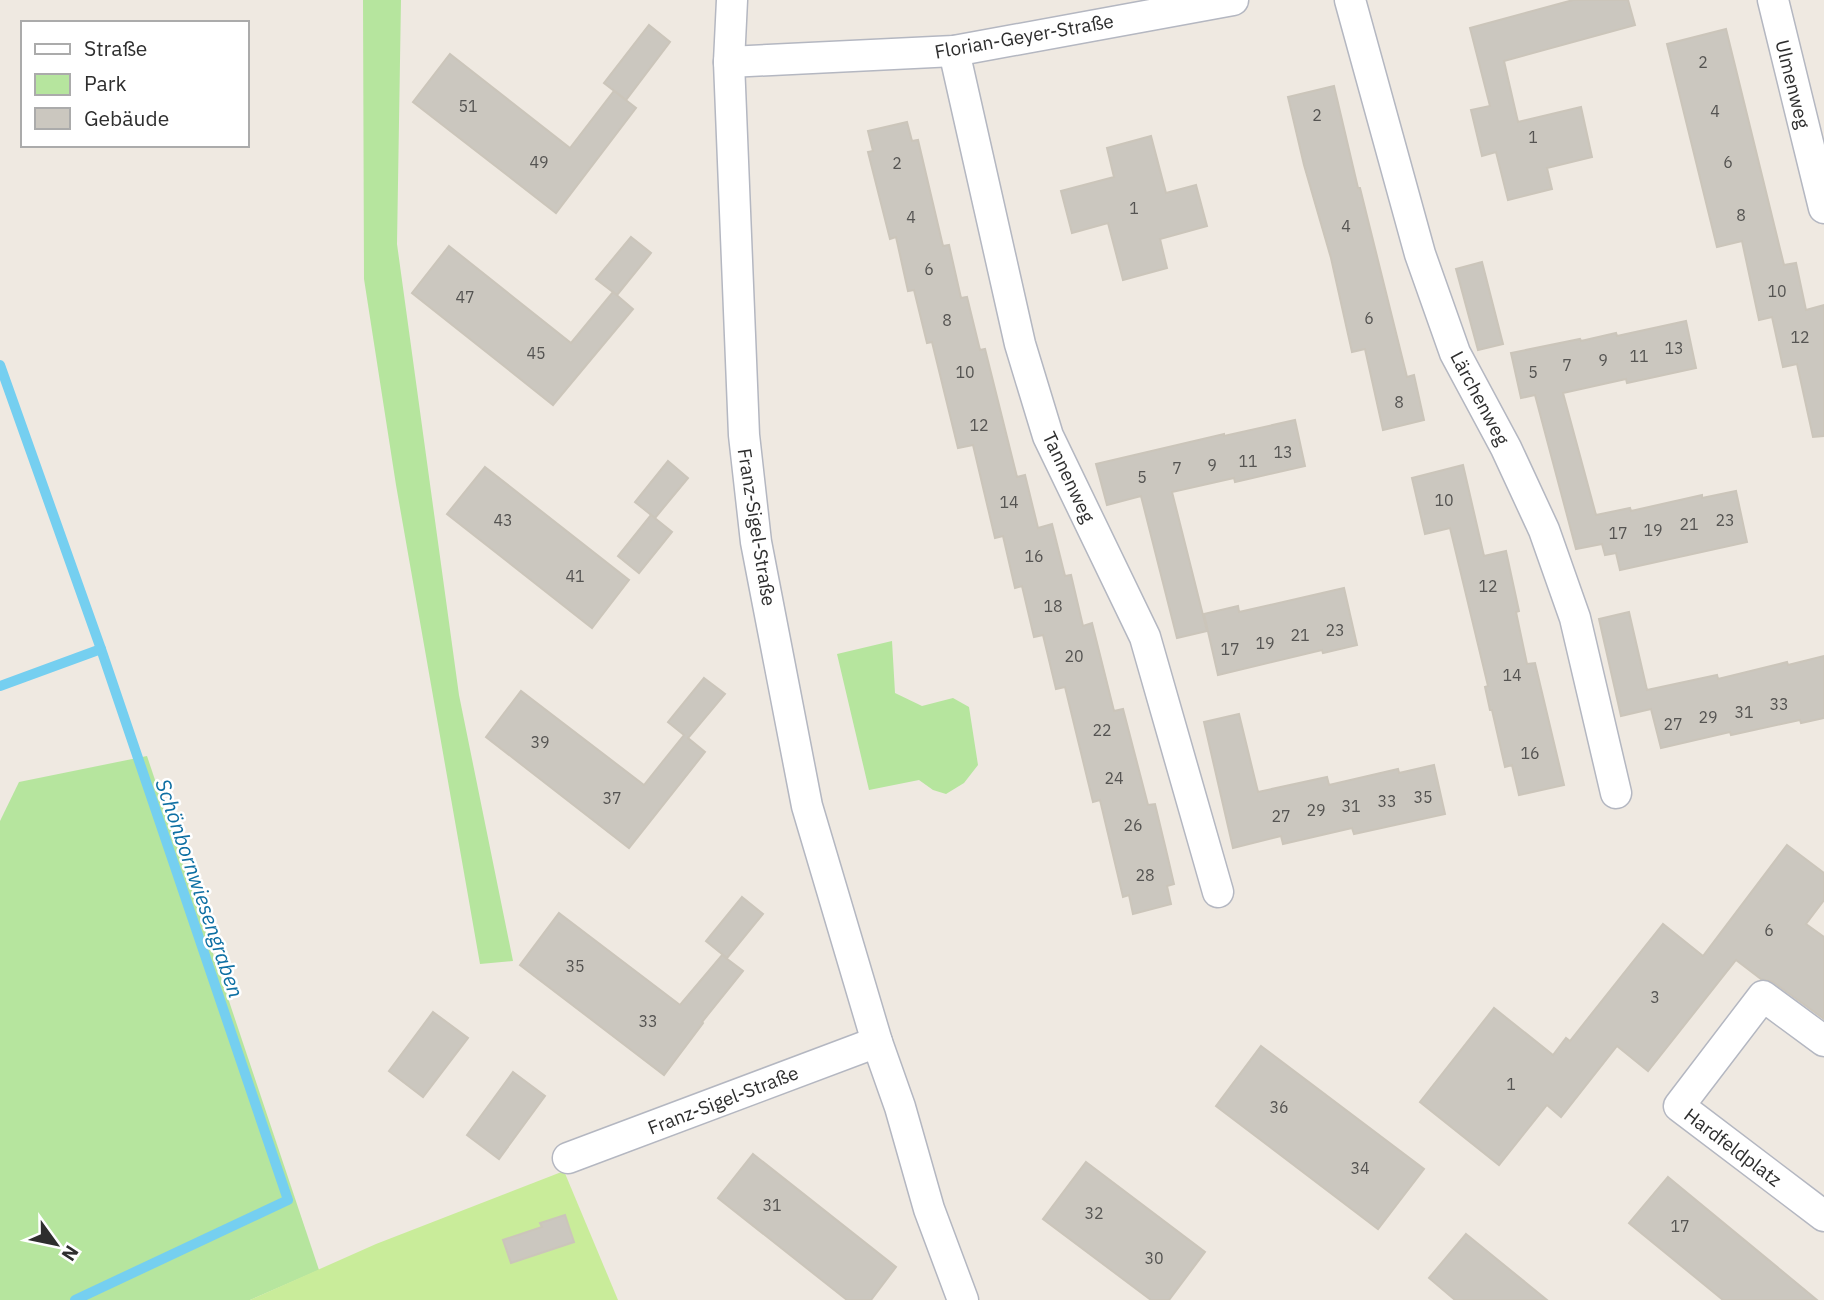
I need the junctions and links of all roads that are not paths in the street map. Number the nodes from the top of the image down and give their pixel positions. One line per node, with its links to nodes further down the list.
1 (732, 0): 7 (street, Franz-Sigel-Straße)
2 (1233, 0): 5 (street, Florian-Geyer-Straße)
3 (1350, 0): 9 (street, Lärchenweg)
4 (1773, 0): 8 (street, Ulmenweg)
5 (1185, 4): 6 (street, Florian-Geyer-Straße)
6 (954, 51): 7 (street, Florian-Geyer-Straße); 10 (street, Tannenweg)
7 (729, 62): 12 (street, Franz-Sigel-Straße)
8 (1824, 208)
9 (1616, 793)
10 (1217, 891)
11 (1824, 1041): 14 (street, Hardfeldplatz)
12 (877, 1042): 13 (street, Franz-Sigel-Straße); 15 (street, Franz-Sigel-Straße)
13 (568, 1158)
14 (1824, 1216)
15 (964, 1300)

